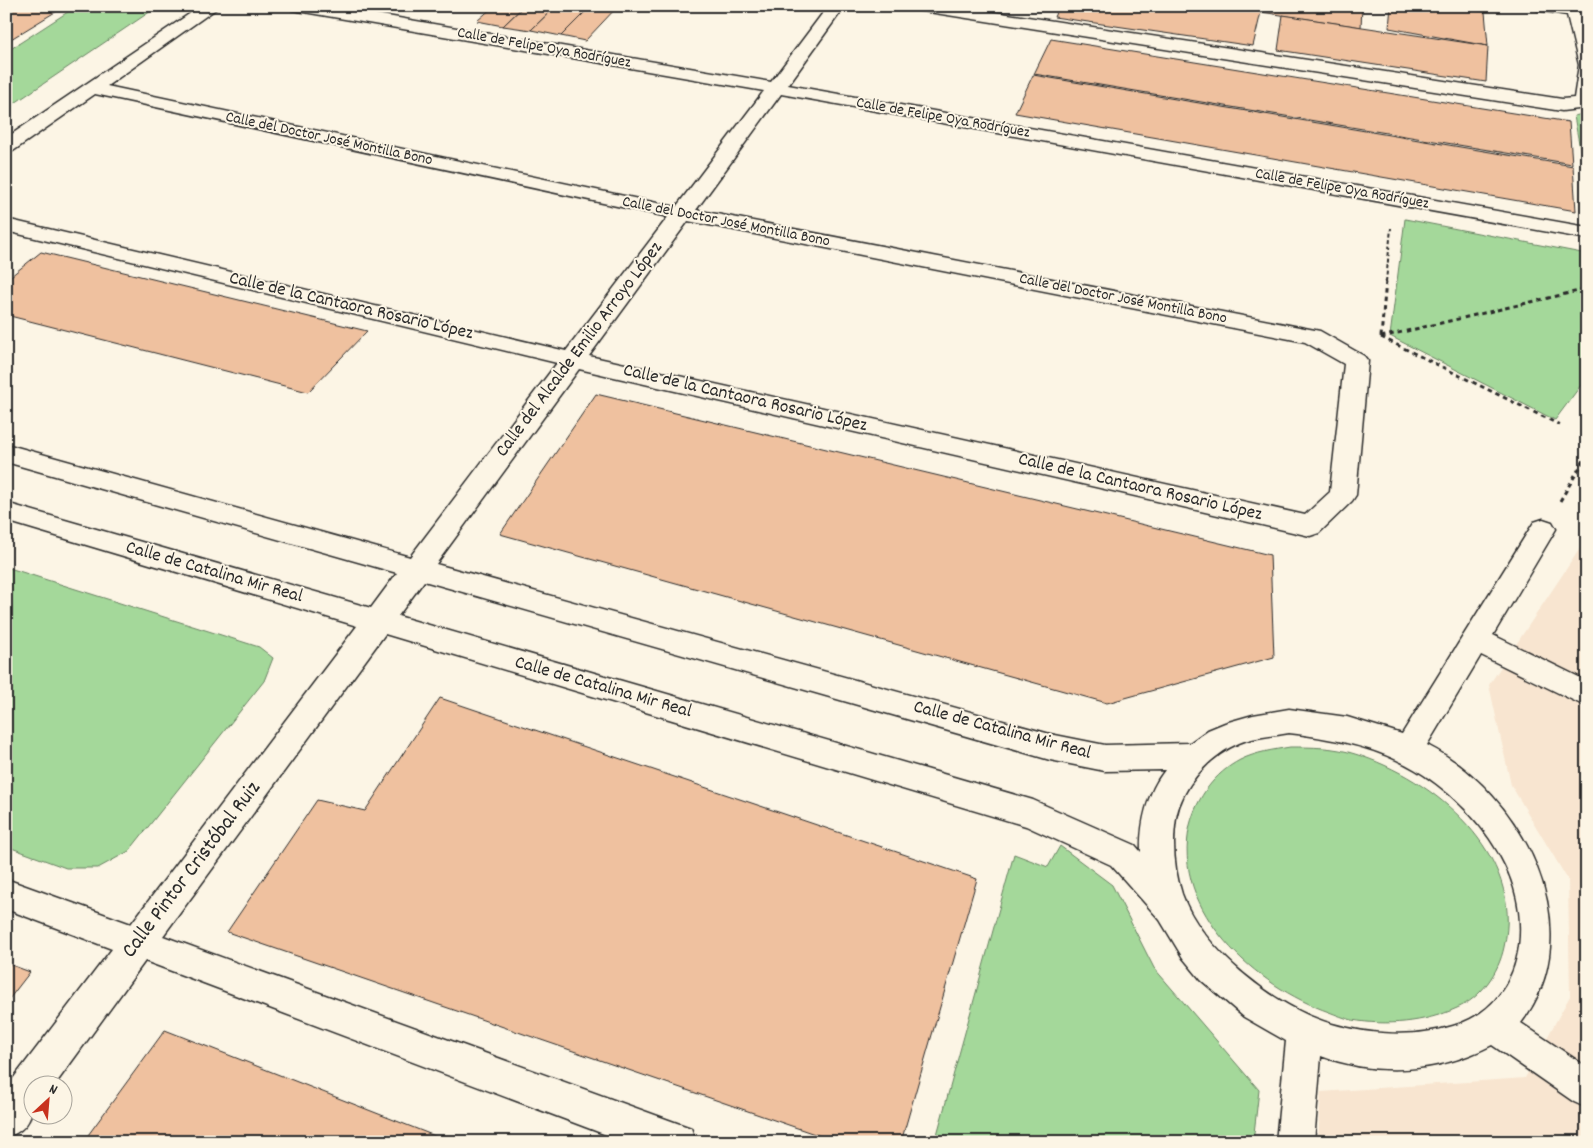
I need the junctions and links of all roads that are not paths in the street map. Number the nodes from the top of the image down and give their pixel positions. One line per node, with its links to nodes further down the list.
1 (212, 6): 8 (street)
2 (298, 6): 9 (street, Calle de Felipe Oya Rodríguez)
3 (837, 6): 9 (street, Calle del Alcalde Emilio Arroyo López)
4 (922, 6): 7 (street)
5 (1544, 6): 6 (street)
6 (1581, 12): 7 (street)
7 (1587, 65)
8 (92, 88): 10 (street); 11 (street, Calle del Doctor José Montilla Bono)
9 (776, 88): 11 (street, Calle del Alcalde Emilio Arroyo López); 13 (street, Calle de Felipe Oya Rodríguez)
10 (6, 147)
11 (682, 214): 14 (street, Calle del Alcalde Emilio Arroyo López); 15 (street, Calle del Doctor José Montilla Bono)
12 (6, 225): 14 (street, Calle de la Cantaora Rosario López)
13 (1587, 234)
14 (573, 360): 15 (street, Calle de la Cantaora Rosario López); 19 (street, Calle del Alcalde Emilio Arroyo López)
15 (1356, 361)
16 (6, 453): 19 (street, Calle de Catalina Mir Real)
17 (6, 512): 20 (street, Calle de Catalina Mir Real)
18 (1543, 529): 21 (street)
19 (417, 568): 20 (street, Calle del Alcalde Emilio Arroyo López); 24 (street, Calle de Catalina Mir Real)
20 (378, 621): 26 (street, Calle de Catalina Mir Real); 27 (street, Calle Pintor Cristóbal Ruiz)
21 (1476, 640): 22 (street); 23 (street)
22 (1587, 695)
23 (1408, 750): 24 (street); 28 (street)
24 (1193, 756): 26 (street)
25 (6, 894): 27 (street)
26 (1173, 910): 29 (street)
27 (138, 942): 31 (street, Calle Pintor Cristóbal Ruiz); 32 (street)
28 (1493, 1025): 29 (street); 30 (street)
29 (1305, 1032): 33 (street)
30 (1587, 1089)
31 (6, 1118)
32 (677, 1142)
33 (1295, 1142)

